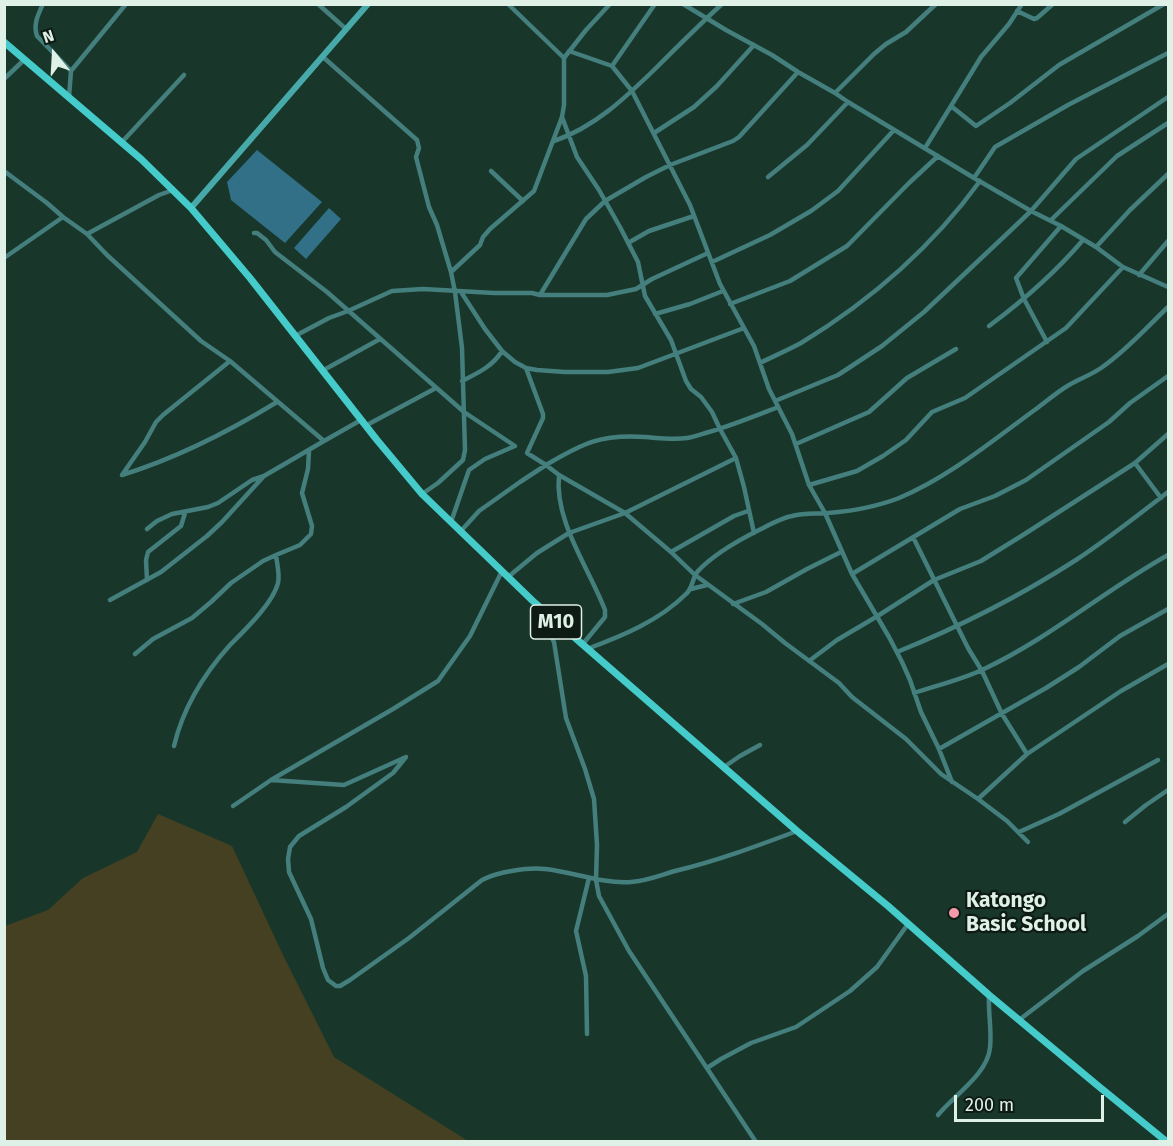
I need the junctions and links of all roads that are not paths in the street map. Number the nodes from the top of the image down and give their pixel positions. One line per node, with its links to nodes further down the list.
1 (43, 4): 27 (street)
2 (126, 4): 27 (street)
3 (318, 4): 18 (street)
4 (368, 4): 18 (main road)
5 (508, 4): 24 (street)
6 (610, 4): 21 (street)
7 (655, 4): 26 (street)
8 (683, 4): 17 (street)
9 (722, 4): 17 (street)
10 (924, 4): 15 (street)
11 (936, 4): 15 (street)
12 (1022, 4): 16 (street)
13 (1053, 4): 16 (street)
14 (1164, 4): 36 (street)
15 (929, 11): 32 (street)
16 (1017, 11): 36 (street)
17 (706, 19): 20 (street); 31 (street)
18 (346, 29): 23 (main road)
19 (4, 42): 25 (main road, M10)
20 (754, 45): 28 (street); 40 (street)
21 (569, 51): 24 (street); 26 (street)
22 (1168, 53): 51 (street)
23 (322, 57): 55 (main road); 71 (street)
24 (564, 58): 37 (street)
25 (25, 59): 30 (street); 33 (main road, M10)
26 (612, 66): 31 (street)
27 (71, 71): 33 (street)
28 (798, 72): 32 (street); 46 (street)
29 (184, 75): 43 (street)
30 (4, 79)
31 (632, 91): 40 (street); 41 (street)
32 (836, 93): 35 (street)
33 (69, 97): 43 (main road, M10)
34 (1168, 97): 56 (street)
35 (848, 102): 39 (street); 50 (street)
36 (951, 106): 44 (street)
37 (562, 117): 41 (street); 42 (street)
38 (1168, 123): 59 (street)
39 (894, 130): 44 (street); 69 (street)
40 (654, 134): 46 (street)
41 (569, 135): 42 (street); 54 (street)
42 (554, 141): 53 (street)
43 (122, 142): 52 (main road, M10)
44 (925, 147): 45 (street)
45 (938, 156): 51 (street); 79 (street)
46 (670, 165): 54 (street); 57 (street)
47 (491, 171): 53 (street)
48 (5, 173): 58 (street)
49 (1168, 174): 66 (street)
50 (768, 177)
51 (977, 180): 56 (street); 92 (street)
52 (173, 189): 55 (main road, M10); 62 (street)
53 (523, 201): 71 (street)
54 (606, 201): 65 (street); 77 (street)
55 (191, 208): 85 (main road, M10)
56 (1031, 211): 59 (street); 99 (street)
57 (694, 216): 65 (street); 67 (street)
58 (63, 217): 62 (street); 68 (street)
59 (1051, 220): 60 (street)
60 (1061, 225): 63 (street); 78 (street)
61 (254, 233): 81 (street)
62 (87, 234): 91 (street)
63 (1083, 240): 66 (street); 78 (street)
64 (1168, 241): 72 (street)
65 (628, 243): 73 (street)
66 (1096, 247): 70 (street)
67 (708, 253): 69 (street); 73 (street)
68 (4, 258)
69 (712, 262): 75 (street)
70 (1123, 267): 72 (street); 87 (street)
71 (451, 272): 76 (street)
72 (1138, 275): 74 (street)
73 (642, 286): 77 (street); 82 (street)
74 (1168, 287)
75 (723, 291): 79 (street); 82 (street)
76 (458, 292): 77 (street); 81 (street); 89 (street); 96 (street)
77 (540, 295)
78 (1024, 299): 83 (street); 87 (street)
79 (730, 304): 84 (street)
80 (1168, 307): 123 (street)
81 (348, 311): 85 (street); 86 (street)
82 (655, 314): 90 (street)
83 (989, 326)
84 (744, 328): 90 (street); 92 (street)
85 (295, 336): 94 (main road, M10)
86 (380, 339): 94 (street); 97 (street)
87 (1047, 342): 116 (street)
88 (956, 349): 105 (street)
89 (502, 351): 93 (street); 96 (street)
90 (676, 354): 93 (street); 102 (street)
91 (230, 361): 98 (street); 98 (street)
92 (760, 363): 99 (street)
93 (526, 368): 108 (street)
94 (322, 371): 101 (main road, M10)
95 (1168, 376): 129 (street)
96 (462, 381): 100 (street)
97 (436, 388): 100 (street); 101 (street)
98 (277, 402): 104 (street)
99 (777, 404): 102 (street); 105 (street)
100 (464, 412): 106 (street); 110 (street)
101 (363, 423): 104 (street); 118 (main road, M10)
102 (720, 429): 109 (street); 112 (street)
103 (1168, 434): 111 (street)
104 (324, 441): 107 (street)
105 (796, 444): 116 (street)
106 (515, 446): 108 (street); 113 (street)
107 (309, 451): 115 (street); 132 (street)
108 (527, 453): 112 (street)
109 (736, 458): 120 (street); 122 (street)
110 (463, 460): 113 (street); 118 (street)
111 (1135, 463): 119 (street); 138 (street)
112 (546, 465): 114 (street); 126 (street)
113 (469, 470): 124 (street)
114 (559, 475): 122 (street); 127 (street)
115 (264, 476): 121 (street); 137 (street)
116 (809, 485): 123 (street)
117 (1168, 492): 119 (street)
118 (423, 494): 124 (main road, M10)
119 (1161, 498): 146 (street)
120 (748, 511): 128 (street); 130 (street)
121 (184, 513): 125 (street); 137 (street)
122 (625, 513): 127 (street); 130 (street)
123 (825, 513): 128 (street); 131 (street)
124 (451, 522): 126 (main road, M10)
125 (147, 529)
126 (460, 531): 134 (main road, M10)
127 (569, 533): 134 (street); 147 (street)
128 (754, 533): 136 (street)
129 (913, 537): 135 (street); 138 (street)
130 (671, 552): 136 (street)
131 (841, 552): 135 (street); 143 (street)
132 (276, 555): 149 (street); 156 (street)
133 (1168, 555): 152 (street)
134 (505, 574): 142 (main road, M10); 161 (street)
135 (852, 574): 145 (street)
136 (695, 575): 139 (street); 140 (street)
137 (147, 580): 141 (street)
138 (934, 580): 145 (street); 146 (street)
139 (707, 585): 140 (street); 143 (street)
140 (691, 589): 147 (street)
141 (110, 600)
142 (535, 603): 147 (main road, M10); 171 (street)
143 (733, 604): 150 (street)
144 (1167, 613): 154 (street)
145 (876, 617): 148 (street); 150 (street)
146 (957, 626): 148 (street); 152 (street)
147 (585, 647): 160 (main road, M10)
148 (897, 652): 153 (street)
149 (135, 654)
150 (808, 661): 162 (street)
151 (1168, 664): 158 (street)
152 (982, 670): 153 (street); 154 (street)
153 (914, 693): 157 (street)
154 (1002, 714): 157 (street); 158 (street)
155 (760, 745): 160 (street)
156 (174, 746)
157 (939, 749): 162 (street)
158 (1027, 754): 164 (street)
159 (1158, 760): 168 (street)
160 (724, 767): 167 (main road, M10)
161 (271, 780): 165 (street); 170 (street)
162 (952, 782): 164 (street)
163 (1168, 790): 166 (street)
164 (978, 798): 168 (street)
165 (233, 806)
166 (1125, 822)
167 (797, 831): 171 (street); 173 (main road, M10)
168 (1019, 832): 169 (street)
169 (1028, 842)
170 (590, 878): 171 (street); 176 (street)
171 (596, 880): 177 (street)
172 (1168, 914): 175 (street)
173 (908, 924): 174 (main road, M10); 177 (street)
174 (989, 995): 175 (main road, M10); 178 (street)
175 (1019, 1020): 180 (main road, M10)
176 (587, 1034)
177 (707, 1068): 179 (street)
178 (938, 1115)
179 (756, 1142)
180 (1167, 1142)

